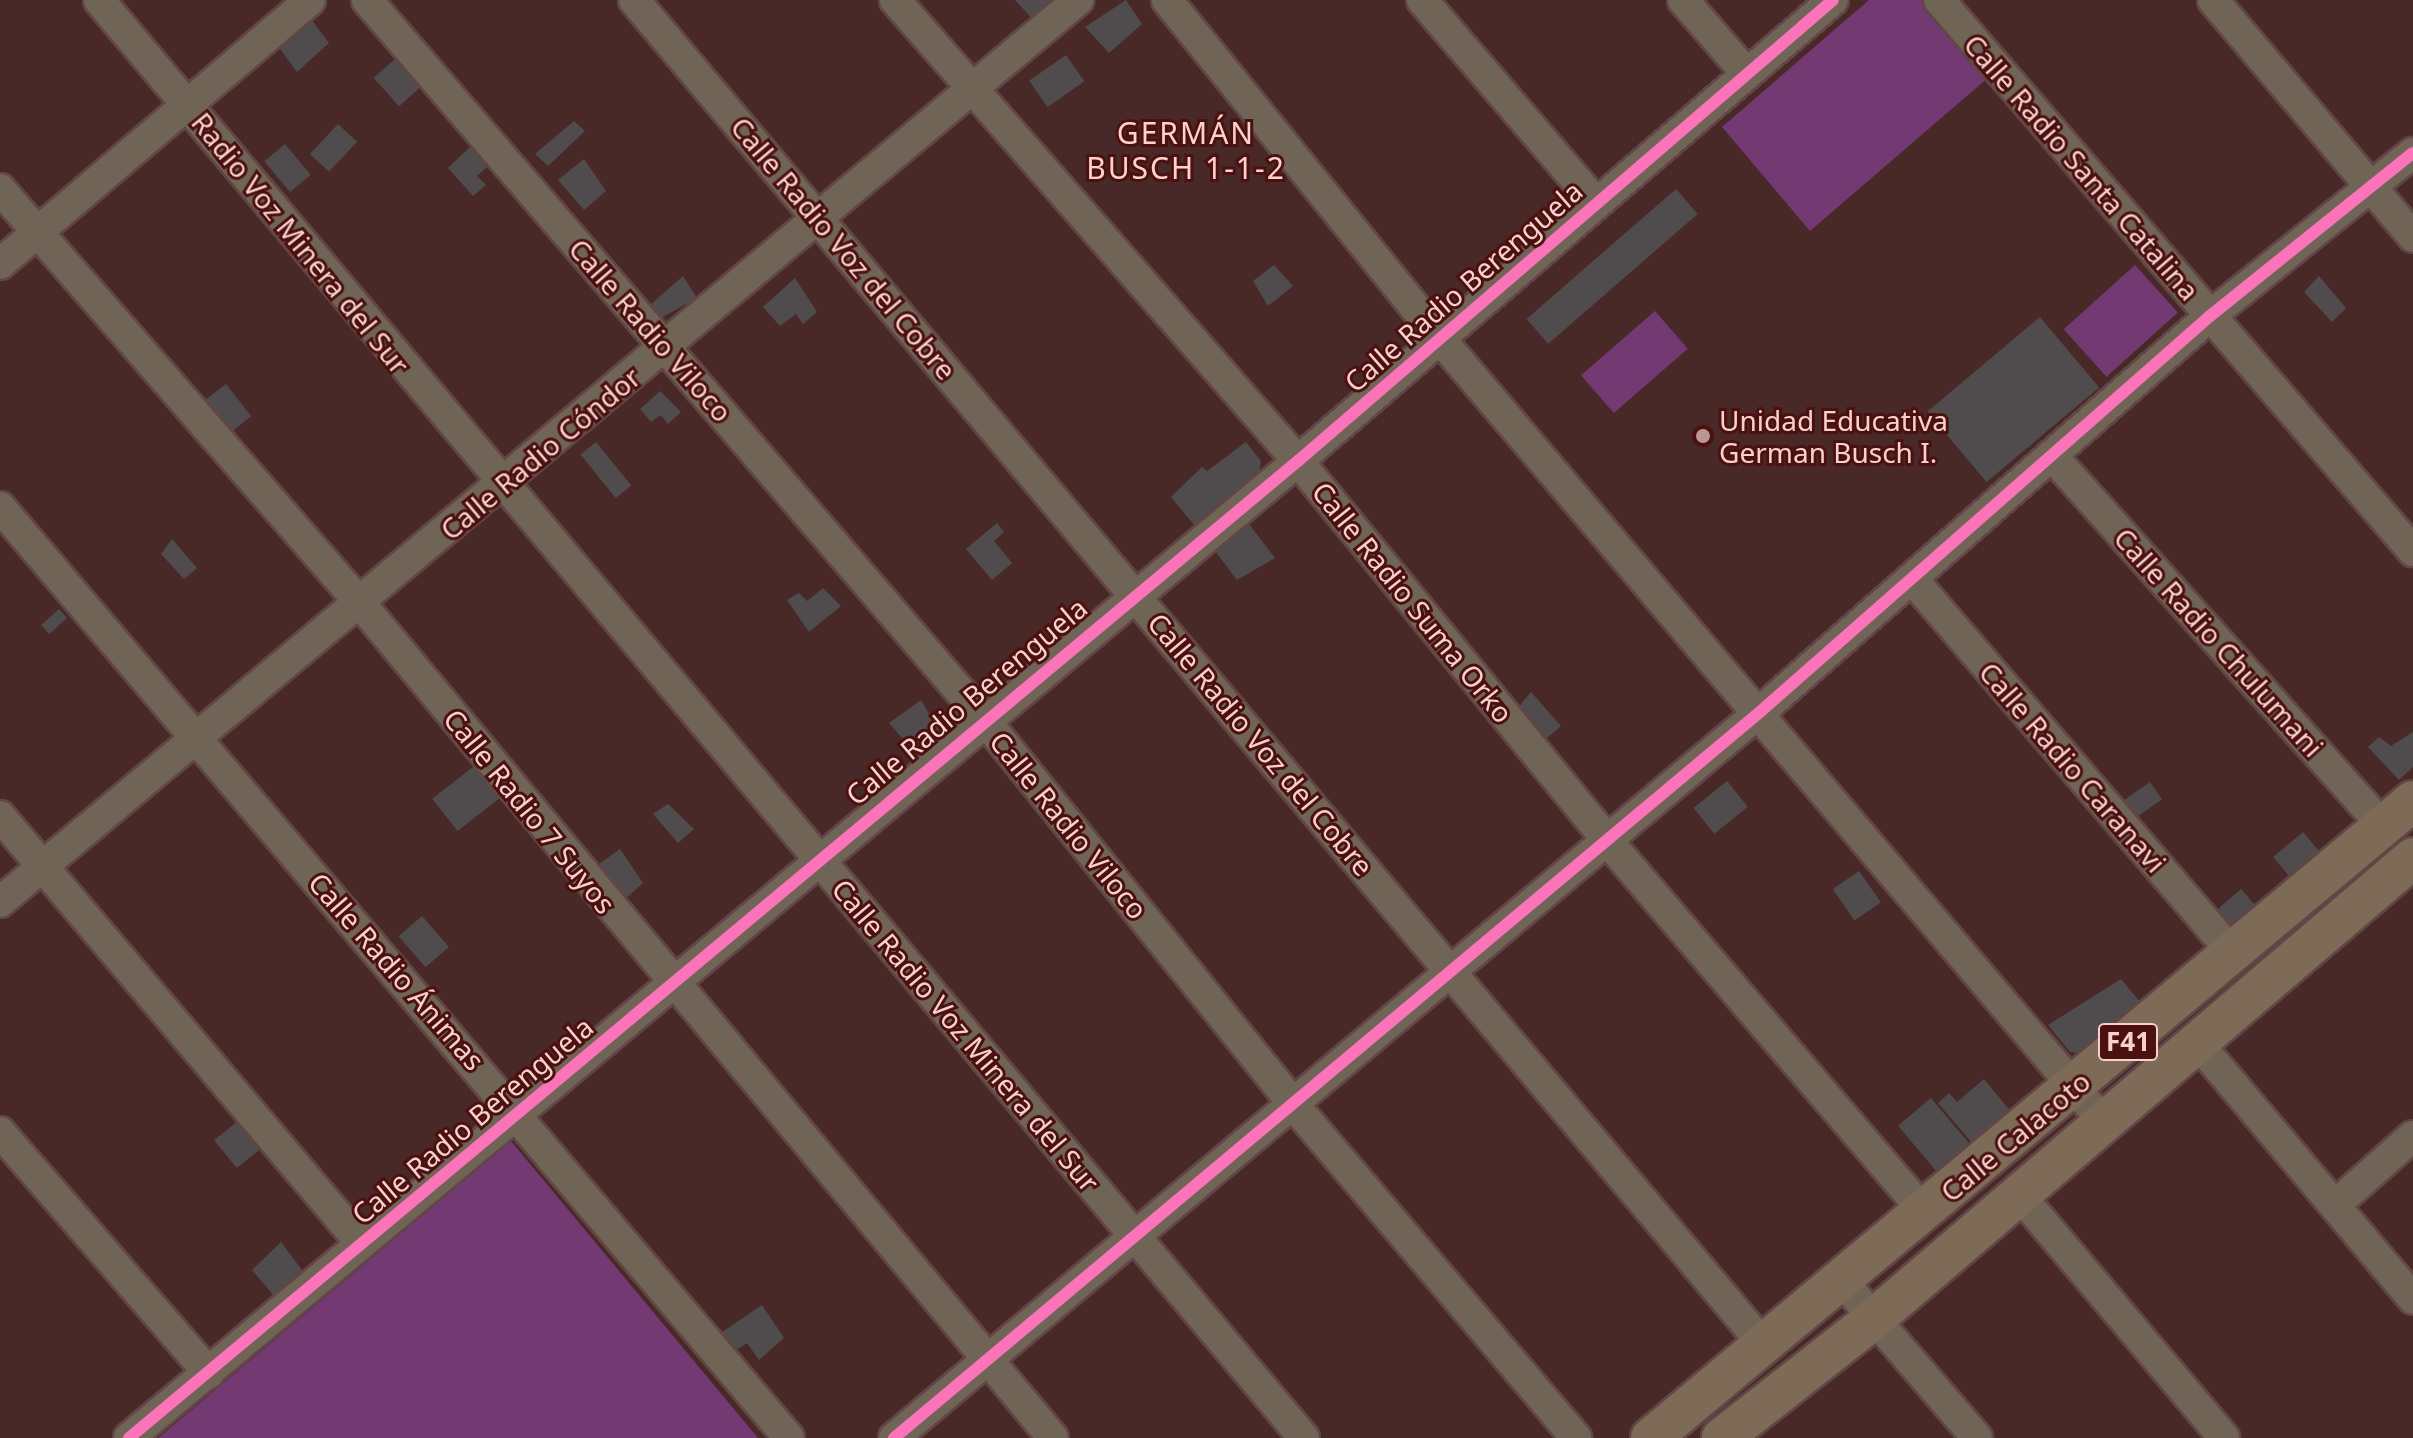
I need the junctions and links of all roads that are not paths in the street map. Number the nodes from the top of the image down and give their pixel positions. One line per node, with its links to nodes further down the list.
1 (99, 0): 15 (street, Radio Voz Minera del Sur)
2 (310, 0): 15 (street)
3 (367, 0): 26 (street, Calle Radio Viloco)
4 (634, 0): 20 (street, Calle Radio Voz del Cobre)
5 (895, 0): 14 (street, Calle Radio Suma Orko)
6 (1078, 0): 14 (street, Calle Radio Cóndor)
7 (1167, 0): 25 (street)
8 (1422, 0): 19 (street)
9 (1683, 0): 13 (street)
10 (1833, 0): 13 (street, Calle Radio Berenguela)
11 (1939, 0): 24 (street, Calle Radio Santa Catalina)
12 (2213, 0): 17 (street)
13 (1747, 74): 19 (street, Calle Radio Berenguela)
14 (969, 88): 20 (street, Calle Radio Cóndor); 28 (street, Calle Radio Suma Orko)
15 (184, 100): 21 (street); 29 (street, Radio Voz Minera del Sur)
16 (2413, 153): 17 (street)
17 (2371, 187): 22 (street); 24 (street)
18 (0, 189): 21 (street, Calle Radio 7 Suyos)
19 (1596, 203): 25 (street, Calle Radio Berenguela)
20 (818, 217): 26 (street, Calle Radio Cóndor); 33 (street, Calle Radio Voz del Cobre)
21 (36, 232): 23 (street); 34 (street, Calle Radio 7 Suyos)
22 (2413, 237)
23 (0, 264)
24 (2210, 316): 27 (street); 31 (street, Calle Radio Santa Catalina)
25 (1441, 340): 28 (street, Calle Radio Berenguela); 35 (street)
26 (666, 346): 29 (street, Calle Radio Cóndor); 36 (street, Calle Radio Viloco)
27 (2053, 457): 32 (street); 38 (street, Calle Radio Chulumani)
28 (1298, 461): 33 (street, Calle Radio Berenguela); 40 (street, Calle Radio Suma Orko)
29 (502, 487): 34 (street, Calle Radio Cóndor); 41 (street, Calle Radio Voz Minera del Sur)
30 (0, 507): 37 (street, Calle Radio Ánimas)
31 (2413, 551)
32 (1913, 580): 35 (street); 45 (street, Calle Radio Caranavi)
33 (1134, 594): 36 (street, Calle Radio Berenguela); 46 (street, Calle Radio Voz del Cobre)
34 (360, 603): 37 (street, Calle Radio Cóndor); 47 (street, Calle Radio 7 Suyos)
35 (1761, 711): 40 (street); 49 (street)
36 (983, 718): 41 (street, Calle Radio Berenguela); 50 (street, Calle Radio Viloco)
37 (196, 740): 43 (street, Calle Radio Cóndor); 51 (street, Calle Radio Ánimas)
38 (2398, 814): 45 (main road, Calle Calacoto / F41)
39 (0, 816): 43 (street)
40 (1605, 838): 46 (street); 57 (street, Calle Radio Suma Orko)
41 (817, 857): 47 (street, Calle Radio Berenguela); 58 (street, Calle Radio Voz Minera del Sur)
42 (2413, 858): 48 (main road, Calle Calacoto / F41)
43 (44, 866): 44 (street, Calle Radio Cóndor); 59 (street)
44 (0, 902)
45 (2233, 954): 49 (main road, Calle Calacoto / F41)
46 (1451, 969): 50 (street); 63 (street, Calle Radio Voz del Cobre)
47 (670, 983): 51 (street, Calle Radio Berenguela); 64 (street, Calle Radio 7 Suyos)
48 (2196, 1041): 52 (main road, Calle Calacoto / F41); 56 (street)
49 (2075, 1086): 52 (street); 57 (main road, Calle Calacoto / F41)
50 (1293, 1104): 58 (street); 71 (street, Calle Radio Viloco)
51 (522, 1115): 59 (street, Calle Radio Berenguela); 67 (street, Calle Radio Ánimas)
52 (2102, 1120): 55 (main road, Calle Calacoto / F41)
53 (0, 1132): 65 (street)
54 (2413, 1136): 56 (street)
55 (2018, 1193): 62 (main road, Calle Calacoto / F41); 75 (street)
56 (2335, 1205): 61 (street)
57 (1924, 1211): 60 (main road, Calle Calacoto / F41)
58 (1134, 1234): 64 (street); 70 (street, Calle Radio Voz Minera del Sur)
59 (361, 1243): 65 (street, Calle Radio Berenguela)
60 (1842, 1281): 62 (street); 63 (main road, Calle Calacoto / F41)
61 (2413, 1299)
62 (1875, 1318): 73 (main road, Calle Calacoto / F41); 74 (street)
63 (1762, 1343): 72 (main road, Calle Calacoto / F41)
64 (985, 1358): 68 (street); 69 (street, Calle Radio 7 Suyos)
65 (209, 1373): 66 (street, Calle Radio Berenguela)
66 (129, 1438)
67 (789, 1438)
68 (894, 1438)
69 (1053, 1438)
70 (1304, 1438)
71 (1576, 1438)
72 (1651, 1438)
73 (1722, 1438)
74 (1977, 1438)
75 (2224, 1438)

